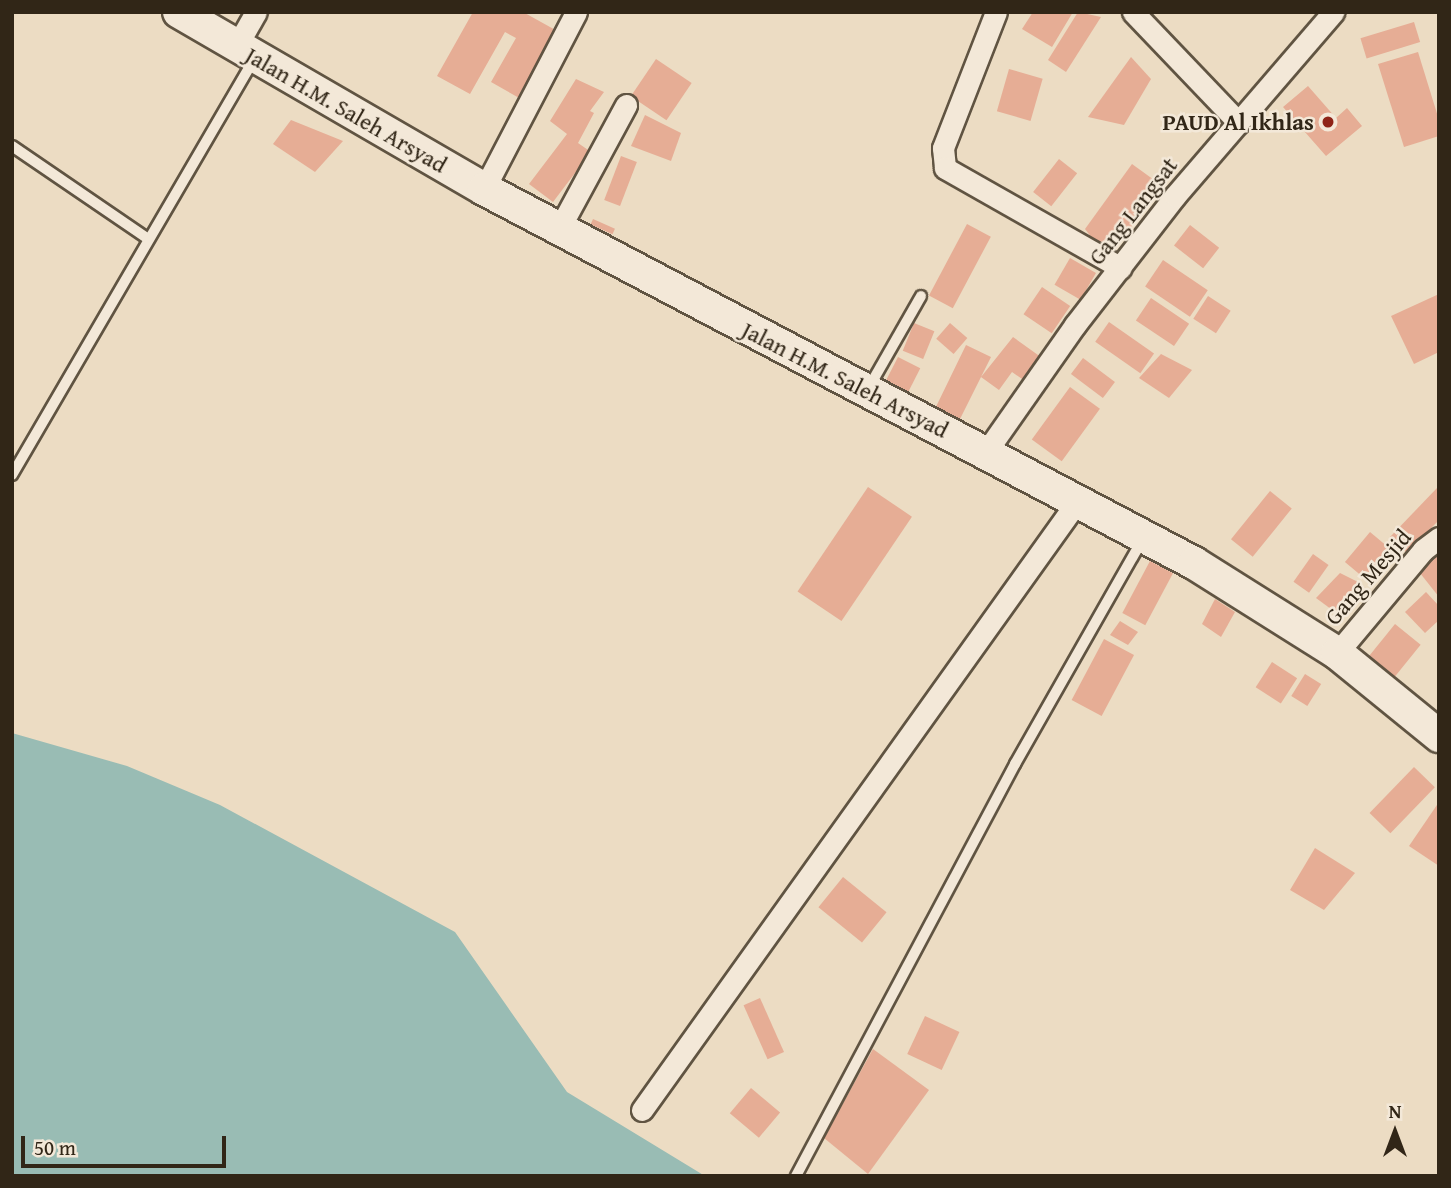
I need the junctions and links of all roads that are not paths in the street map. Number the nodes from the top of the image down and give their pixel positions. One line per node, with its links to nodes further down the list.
1 (178, 12): 7 (street, Jalan H.M. Saleh Arsyad)
2 (257, 12): 7 (street)
3 (576, 12): 11 (street)
4 (996, 12): 14 (street)
5 (1133, 12): 9 (street)
6 (1333, 12): 9 (street, Gang Langsat)
7 (245, 52): 11 (street, Jalan H.M. Saleh Arsyad); 13 (lane)
8 (626, 105): 12 (street)
9 (1239, 123): 14 (street, Gang Langsat)
10 (12, 146): 13 (lane)
11 (484, 189): 12 (street, Jalan H.M. Saleh Arsyad)
12 (559, 229): 16 (street, Jalan H.M. Saleh Arsyad)
13 (147, 238): 18 (lane)
14 (1121, 268): 17 (street, Gang Langsat)
15 (921, 296): 16 (lane)
16 (866, 391): 17 (street, Jalan H.M. Saleh Arsyad)
17 (986, 452): 19 (street, Jalan H.M. Saleh Arsyad)
18 (12, 475)
19 (1079, 499): 20 (street, Jalan H.M. Saleh Arsyad); 24 (street)
20 (1145, 537): 22 (street, Jalan H.M. Saleh Arsyad); 25 (lane)
21 (1439, 538): 22 (street, Gang Mesjid)
22 (1337, 653): 23 (street, Jalan H.M. Saleh Arsyad)
23 (1439, 736)
24 (642, 1110)
25 (796, 1176)

